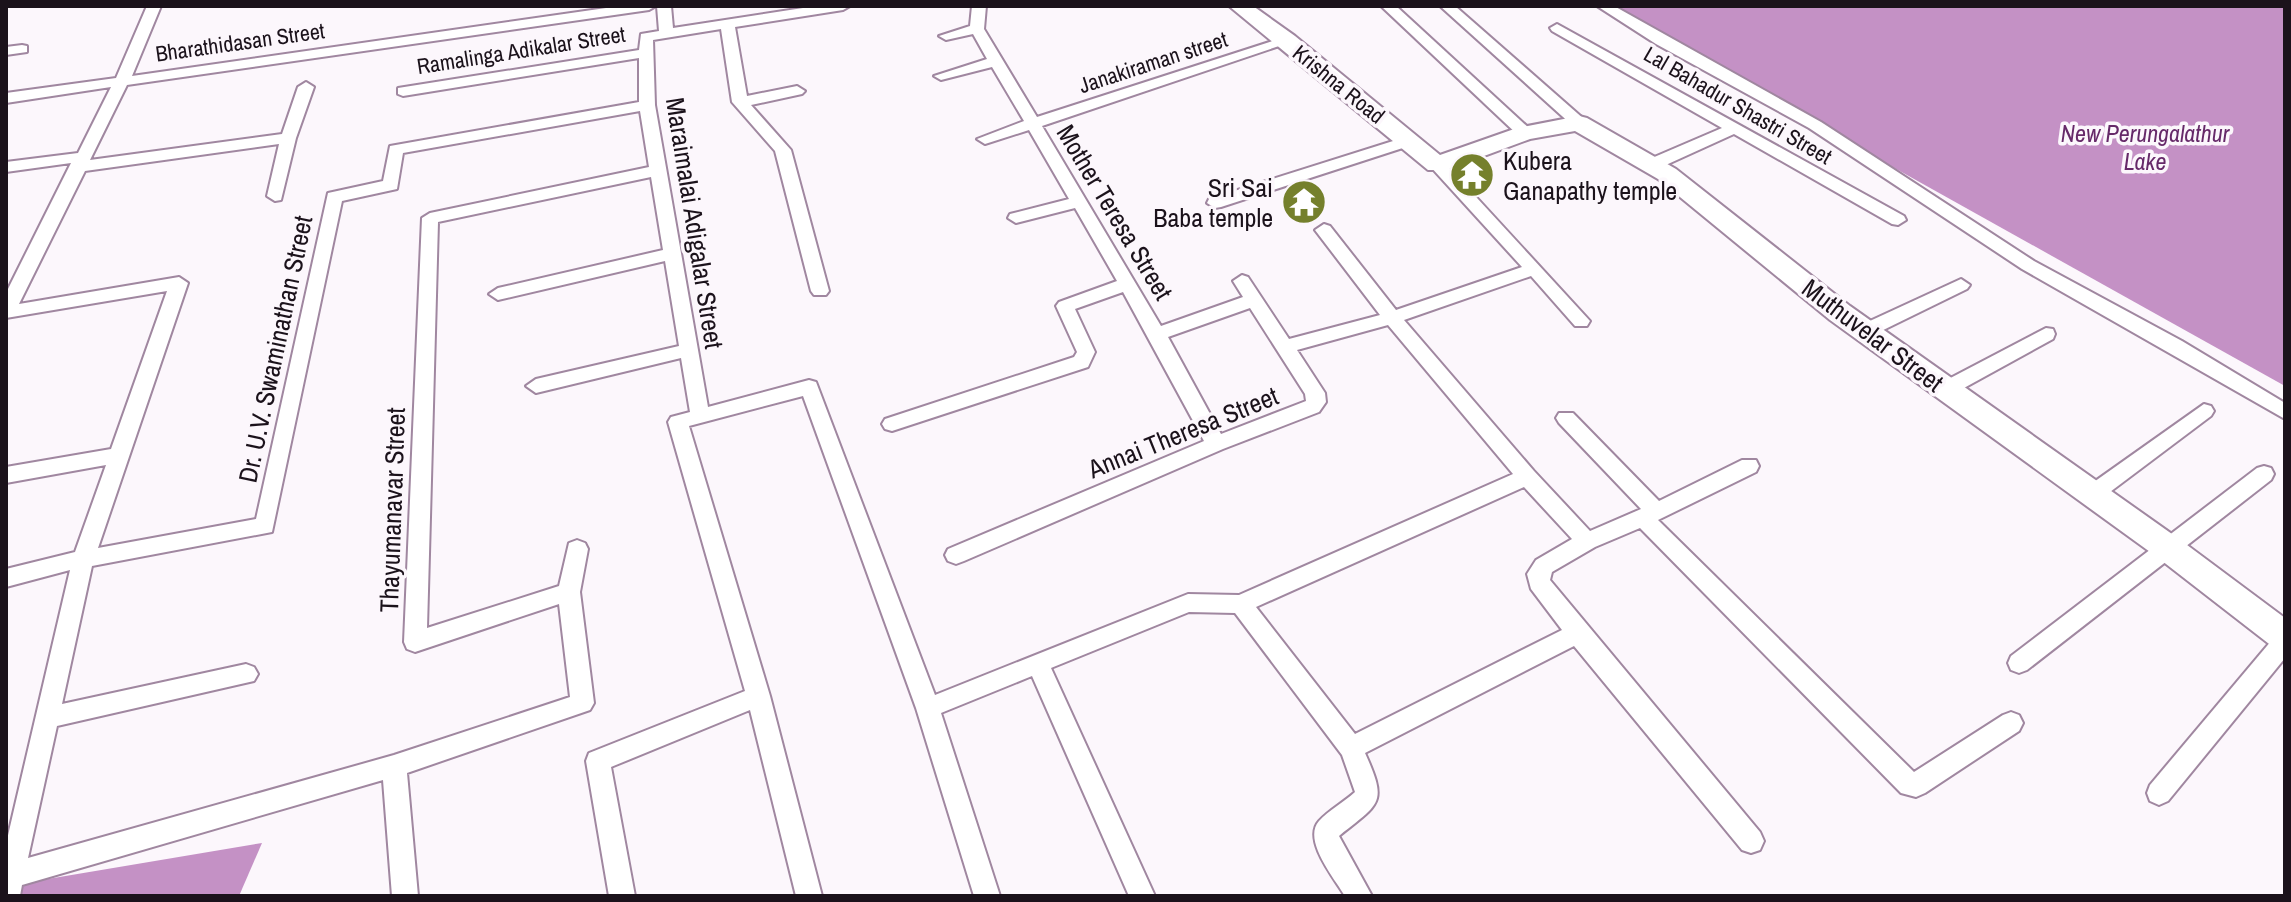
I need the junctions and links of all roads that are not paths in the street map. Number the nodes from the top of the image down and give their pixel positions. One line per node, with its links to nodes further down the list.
1 (154, 6): 21 (street)
2 (649, 6): 21 (street, Bharathidasan Street)
3 (664, 6): 13 (street)
4 (843, 6): 10 (street, Ramalinga Adikalar Street)
5 (979, 6): 12 (street)
6 (1239, 6): 15 (street, Krishna Road)
7 (1388, 6): 31 (street)
8 (1447, 6): 28 (street)
9 (1604, 6): 65 (street)
10 (727, 24): 13 (street, Ramalinga Adikalar Street); 26 (street)
11 (1557, 28): 30 (street, Lal Bahadur Shastri Street)
12 (977, 29): 14 (street); 19 (street, Mother Teresa Street)
13 (666, 34): 16 (street, Ramalinga Adikalar Street)
14 (946, 36)
15 (1287, 41): 29 (street, Janakiraman street); 34 (street, Krishna Road)
16 (646, 45): 23 (street, Ramalinga Adikalar Street); 27 (street, Maraimalai Adigalar Street)
17 (22, 49): 18 (street)
18 (6, 51)
19 (996, 61): 20 (street); 29 (street, Mother Teresa Street)
20 (941, 76)
21 (122, 81): 25 (street, Bharathidasan Street); 35 (street)
22 (306, 87): 32 (street)
23 (403, 91)
24 (797, 91): 26 (street)
25 (6, 98)
26 (740, 102): 51 (street)
27 (647, 105): 39 (street, Maraimalai Adigalar Street); 81 (street, Dr. U.V. Swaminathan Street)
28 (1579, 123): 31 (street); 37 (street, Muthuvelar Street)
29 (1033, 124): 33 (street, Janakiraman street); 41 (street, Mother Teresa Street)
30 (1734, 128): 37 (street); 44 (street, Lal Bahadur Shastri Street)
31 (1525, 133): 36 (street)
32 (288, 138): 35 (street); 40 (street)
33 (985, 139)
34 (1409, 141): 36 (street, Krishna Road); 42 (street)
35 (80, 162): 38 (street); 54 (street)
36 (1437, 165): 47 (street)
37 (1651, 165): 57 (street, Muthuvelar Street)
38 (6, 167)
39 (658, 170): 46 (street, Maraimalai Adigalar Street); 83 (street, Thayumanavar Street)
40 (275, 196)
41 (1079, 202): 43 (street); 49 (street, Mother Teresa Street)
42 (1215, 203)
43 (1016, 218)
44 (1898, 220)
45 (1324, 230): 55 (street)
46 (672, 254): 52 (street); 61 (street, Maraimalai Adigalar Street)
47 (1534, 269): 55 (street); 56 (street)
48 (1242, 281): 53 (street, Annai Theresa Street)
49 (1127, 284): 58 (street, Mother Teresa Street); 68 (street)
50 (1961, 285): 57 (street)
51 (820, 291)
52 (498, 294)
53 (1254, 300): 58 (street); 60 (street, Annai Theresa Street)
54 (6, 312): 70 (street)
55 (1392, 318): 60 (street); 74 (street)
56 (1581, 321)
57 (1865, 331): 63 (street, Muthuvelar Street)
58 (1157, 334): 69 (street, Mother Teresa Street)
59 (2046, 334): 63 (street)
60 (1286, 346): 69 (street, Annai Theresa Street)
61 (688, 350): 62 (street); 66 (street, Maraimalai Adigalar Street)
62 (536, 386)
63 (1946, 389): 75 (street, Muthuvelar Street)
64 (2204, 411): 75 (street)
65 (2285, 412)
66 (700, 416): 90 (street); 91 (street)
67 (1566, 418): 76 (street)
68 (892, 424)
69 (1216, 444): 80 (street, Annai Theresa Street)
70 (119, 455): 73 (street); 81 (street)
71 (1749, 466): 76 (street)
72 (2264, 474): 78 (street)
73 (6, 475)
74 (1527, 477): 77 (street); 84 (street)
75 (2091, 495): 78 (street, Muthuvelar Street)
76 (1650, 514): 77 (street); 93 (street)
77 (1587, 541): 85 (street)
78 (2168, 548): 86 (street, Muthuvelar Street); 87 (street)
79 (577, 549): 83 (street)
80 (956, 555)
81 (83, 559): 82 (street); 92 (street)
82 (6, 578)
83 (569, 592): 95 (street)
84 (1241, 604): 88 (street); 94 (street)
85 (1577, 633): 94 (street); 97 (street)
86 (2285, 639): 96 (street)
87 (2019, 663)
88 (1038, 664): 91 (street); 103 (street)
89 (246, 674): 92 (street)
90 (758, 696): 100 (street); 101 (street)
91 (928, 708): 102 (street)
92 (47, 718): 98 (street)
93 (2011, 723)
94 (1351, 748): 104 (street)
95 (394, 766): 98 (street); 99 (street)
96 (2159, 793)
97 (1751, 841)
98 (10, 885)
99 (405, 896)
100 (622, 896)
101 (809, 896)
102 (987, 896)
103 (1142, 896)
104 (1359, 896)

